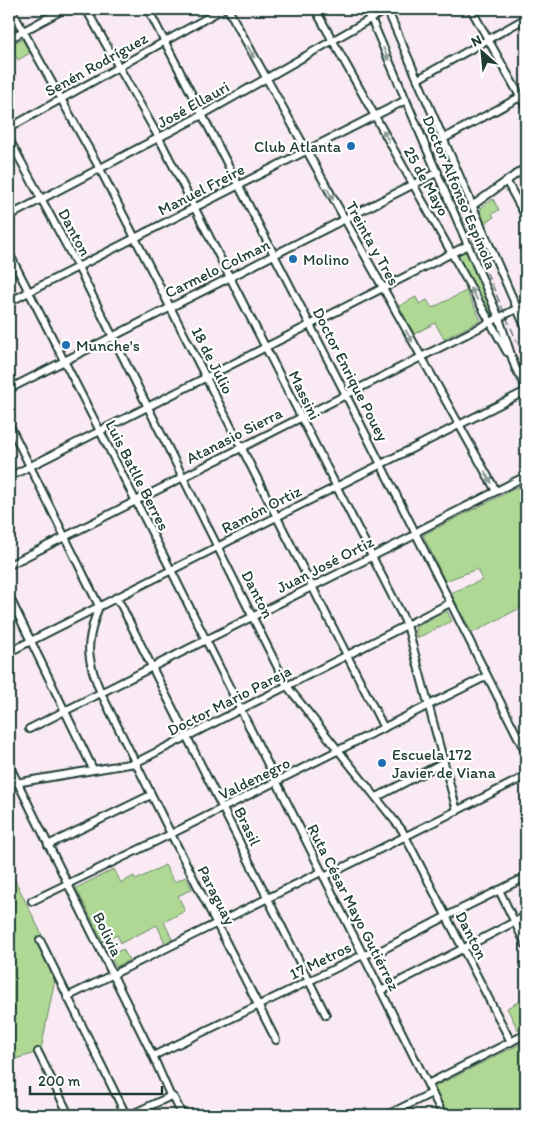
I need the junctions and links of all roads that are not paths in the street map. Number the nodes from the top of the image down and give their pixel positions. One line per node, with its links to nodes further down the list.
1 (11, 9): 13 (street, 18 de Julio)
2 (64, 9): 13 (street)
3 (86, 9): 18 (street, Massini)
4 (148, 9): 17 (street, Doctor Enrique Pouey)
5 (222, 9): 17 (street, Senén Rodríguez)
6 (228, 9): 19 (street, Treinta y Tres, one-way to 19)
7 (315, 9): 16 (street, 25 de Mayo)
8 (367, 9): 11 (street, Doctor Alfonso Espínola)
9 (470, 9): 15 (street)
10 (385, 10): 11 (street, José Ellauri, bridge); 20 (street)
11 (372, 18): 16 (street, José Ellauri); 23 (street, Doctor Alfonso Espínola, one-way to 23)
12 (526, 18): 15 (street)
13 (23, 31): 14 (street); 22 (street, 18 de Julio)
14 (9, 39)
15 (488, 39): 20 (street); 21 (street)
16 (333, 40): 19 (street, José Ellauri); 26 (street, 25 de Mayo)
17 (165, 42): 18 (street, Senén Rodríguez); 25 (street, Doctor Enrique Pouey)
18 (119, 66): 22 (street, Senén Rodríguez); 28 (street, Massini)
19 (266, 79): 25 (street, José Ellauri); 31 (street, Treinta y Tres)
20 (418, 79): 29 (street)
21 (520, 97): 24 (street); 29 (street)
22 (62, 98): 27 (street, Senén Rodríguez); 33 (street, 18 de Julio)
23 (406, 100): 26 (street, Manuel Freire); 34 (street, Doctor Alfonso Espínola)
24 (526, 107)
25 (202, 116): 28 (street, José Ellauri); 36 (street, Doctor Enrique Pouey)
26 (375, 116): 31 (street, Manuel Freire); 37 (street, 25 de Mayo, one-way to 26)
27 (9, 128)
28 (159, 138): 33 (street, José Ellauri); 40 (street, Massini)
29 (443, 139): 39 (street)
30 (9, 140): 38 (street, Danton)
31 (306, 151): 36 (street, Manuel Freire); 43 (street, Treinta y Tres, one-way to 43)
32 (526, 167): 35 (street)
33 (100, 168): 38 (street, José Ellauri); 44 (street, 18 de Julio)
34 (438, 172): 37 (street, Carmelo Colman); 45 (street, Doctor Alfonso Espínola)
35 (508, 182): 39 (street); 42 (street)
36 (238, 185): 40 (street, Manuel Freire); 48 (street, Doctor Enrique Pouey)
37 (413, 185): 43 (street, Carmelo Colman); 47 (street, 25 de Mayo)
38 (41, 199): 41 (street, José Ellauri); 49 (street, Danton)
39 (472, 206): 56 (street)
40 (195, 208): 44 (street, Manuel Freire); 50 (street, Massini)
41 (9, 216)
42 (526, 217)
43 (344, 220): 48 (street, Carmelo Colman); 51 (street, Treinta y Tres)
44 (136, 238): 49 (street, Manuel Freire); 55 (street, 18 de Julio)
45 (468, 245): 47 (street); 57 (street, Doctor Alfonso Espínola)
46 (9, 253): 52 (street, Luis Batlle Berres)
47 (451, 253): 51 (street); 58 (street, 25 de Mayo, one-way to 47)
48 (275, 255): 50 (street, Carmelo Colman); 59 (street, Doctor Enrique Pouey)
49 (78, 267): 52 (street, Manuel Freire); 61 (street, Danton)
50 (230, 277): 55 (street, Carmelo Colman); 62 (street, Massini)
51 (382, 288): 59 (street); 63 (street, Treinta y Tres, one-way to 63)
52 (28, 292): 53 (street, Manuel Freire); 64 (street, Luis Batlle Berres)
53 (9, 302)
54 (526, 304): 56 (street, Atanasio Sierra)
55 (170, 307): 61 (street, Carmelo Colman); 66 (street, 18 de Julio)
56 (517, 308): 57 (street, Atanasio Sierra); 60 (street)
57 (499, 318): 58 (street, Atanasio Sierra); 65 (street, Doctor Alfonso Espínola)
58 (490, 322): 63 (street, Atanasio Sierra); 65 (street, 25 de Mayo)
59 (310, 324): 62 (street); 69 (street, Doctor Enrique Pouey)
60 (526, 330)
61 (112, 337): 64 (street, Carmelo Colman); 70 (street, Danton)
62 (266, 347): 66 (street); 71 (street, Massini)
63 (421, 357): 69 (street, Atanasio Sierra); 73 (street, Treinta y Tres)
64 (64, 361): 67 (street, Carmelo Colman); 74 (street, Luis Batlle Berres)
65 (515, 367): 68 (street, Doctor Alfonso Espínola)
66 (206, 376): 70 (street); 75 (street, 18 de Julio)
67 (9, 389)
68 (526, 389): 73 (street, Ramón Ortiz)
69 (346, 395): 71 (street, Atanasio Sierra); 76 (street, Doctor Enrique Pouey)
70 (147, 406): 74 (street); 79 (street, Danton)
71 (301, 418): 75 (street, Atanasio Sierra); 81 (street, Massini)
72 (9, 424): 77 (street)
73 (459, 425): 76 (street, Ramón Ortiz); 82 (street, Treinta y Tres, one-way to 82)
74 (100, 430): 77 (street); 83 (street, Luis Batlle Berres)
75 (242, 447): 79 (street, Atanasio Sierra); 84 (street, 18 de Julio)
76 (380, 464): 81 (street, Ramón Ortiz); 85 (street, Doctor Enrique Pouey)
77 (30, 466): 78 (street); 86 (street)
78 (9, 476)
79 (183, 476): 83 (street, Atanasio Sierra); 87 (street, Danton)
80 (526, 476): 82 (street, Juan José Ortiz)
81 (336, 487): 84 (street, Ramón Ortiz); 88 (street, Massini)
82 (496, 491): 85 (street, Juan José Ortiz)
83 (135, 500): 86 (street, Atanasio Sierra); 90 (street, Luis Batlle Berres)
84 (277, 516): 87 (street, Ramón Ortiz); 91 (street, 18 de Julio)
85 (415, 533): 88 (street, Juan José Ortiz); 94 (street, Doctor Enrique Pouey)
86 (66, 536): 89 (street, Atanasio Sierra); 95 (street)
87 (218, 546): 90 (street, Ramón Ortiz); 96 (street, Danton)
88 (371, 556): 91 (street, Juan José Ortiz); 97 (street, Massini)
89 (9, 564)
90 (171, 570): 93 (street, Ramón Ortiz); 99 (street, Luis Batlle Berres)
91 (311, 586): 96 (street, Juan José Ortiz); 101 (street, 18 de Julio)
92 (9, 596): 98 (street)
93 (115, 598): 95 (street, Ramón Ortiz); 102 (street, Brasil)
94 (450, 603): 97 (street, Doctor Mario Pareja); 103 (street, Doctor Enrique Pouey)
95 (100, 606): 98 (street, Ramón Ortiz); 105 (street, Paraguay)
96 (253, 615): 99 (street, Juan José Ortiz); 104 (street, Danton)
97 (407, 625): 101 (street, Doctor Mario Pareja); 106 (street, Massini)
98 (31, 640): 100 (street, Ramón Ortiz); 108 (street)
99 (206, 640): 102 (street, Juan José Ortiz); 107 (street, Luis Batlle Berres)
100 (9, 652)
101 (347, 655): 104 (street, Doctor Mario Pareja); 109 (street, 18 de Julio)
102 (154, 667): 105 (street, Juan José Ortiz); 111 (street, Brasil)
103 (487, 676): 106 (street, Valdenegro); 113 (street, Doctor Enrique Pouey)
104 (287, 686): 107 (street, Doctor Mario Pareja); 112 (street, Danton)
105 (101, 693): 108 (street, Juan José Ortiz); 114 (street, Paraguay)
106 (428, 706): 109 (street, Valdenegro); 115 (street, Massini)
107 (241, 710): 111 (street, Doctor Mario Pareja); 119 (street, Ruta César Mayo Gutiérrez)
108 (65, 711): 110 (street, Juan José Ortiz); 117 (street)
109 (384, 728): 112 (street, Valdenegro)
110 (29, 729)
111 (188, 736): 114 (street, Doctor Mario Pareja); 124 (street, Brasil)
112 (339, 751): 119 (street, Valdenegro); 123 (street, Danton)
113 (526, 753)
114 (135, 762): 117 (street, Doctor Mario Pareja); 122 (street, Paraguay)
115 (444, 762): 123 (street); 125 (street, Massini)
116 (9, 765): 120 (street, Bolivia)
117 (94, 769): 120 (street, Doctor Mario Pareja)
118 (526, 776): 125 (street)
119 (276, 782): 124 (street, Valdenegro); 129 (street, Ruta César Mayo Gutiérrez)
120 (18, 783): 121 (street, Doctor Mario Pareja); 128 (street, Bolivia)
121 (9, 784)
122 (151, 795): 126 (street, Paraguay); 128 (street)
123 (377, 797): 127 (street, Danton)
124 (224, 808): 126 (street, Valdenegro); 133 (street, Brasil)
125 (457, 811): 127 (street)
126 (171, 834): 131 (street, Valdenegro); 138 (street, Paraguay)
127 (405, 837): 129 (street); 135 (street, Danton)
128 (48, 845): 131 (street, Bolivia)
129 (322, 875): 133 (street); 142 (street, Ruta César Mayo Gutiérrez)
130 (526, 877): 132 (street, 17 Metros)
131 (68, 885): 134 (street, Valdenegro); 143 (street, Bolivia)
132 (499, 890): 135 (street, 17 Metros); 137 (street)
133 (267, 897): 138 (street); 144 (street, Brasil)
134 (32, 901)
135 (447, 916): 141 (street, Danton); 142 (street, 17 Metros)
136 (526, 916): 137 (street)
137 (514, 922): 140 (street); 141 (street)
138 (217, 923): 143 (street); 147 (street, Paraguay)
139 (40, 940): 146 (street)
140 (526, 945)
141 (463, 947): 145 (street); 151 (street, Danton)
142 (363, 955): 144 (street, 17 Metros); 145 (street, Ruta César Mayo Gutiérrez)
143 (113, 975): 146 (street); 153 (street, Bolivia)
144 (309, 981): 147 (street, 17 Metros); 148 (street, Brasil)
145 (381, 991): 154 (street, Ruta César Mayo Gutiérrez)
146 (67, 997): 158 (street)
147 (258, 1006): 150 (street, Paraguay); 153 (street, 17 Metros)
148 (326, 1015)
149 (526, 1034): 151 (street)
150 (276, 1040)
151 (511, 1042): 154 (street)
152 (38, 1052): 157 (street)
153 (153, 1056): 156 (street, Bolivia)
154 (428, 1084): 155 (street, Ruta César Mayo Gutiérrez)
155 (432, 1093): 161 (street); 162 (street, Ruta César Mayo Gutiérrez)
156 (170, 1095): 159 (street); 160 (street, Bolivia)
157 (69, 1115)
158 (126, 1115)
159 (130, 1115)
160 (182, 1115)
161 (387, 1115)
162 (444, 1115)

